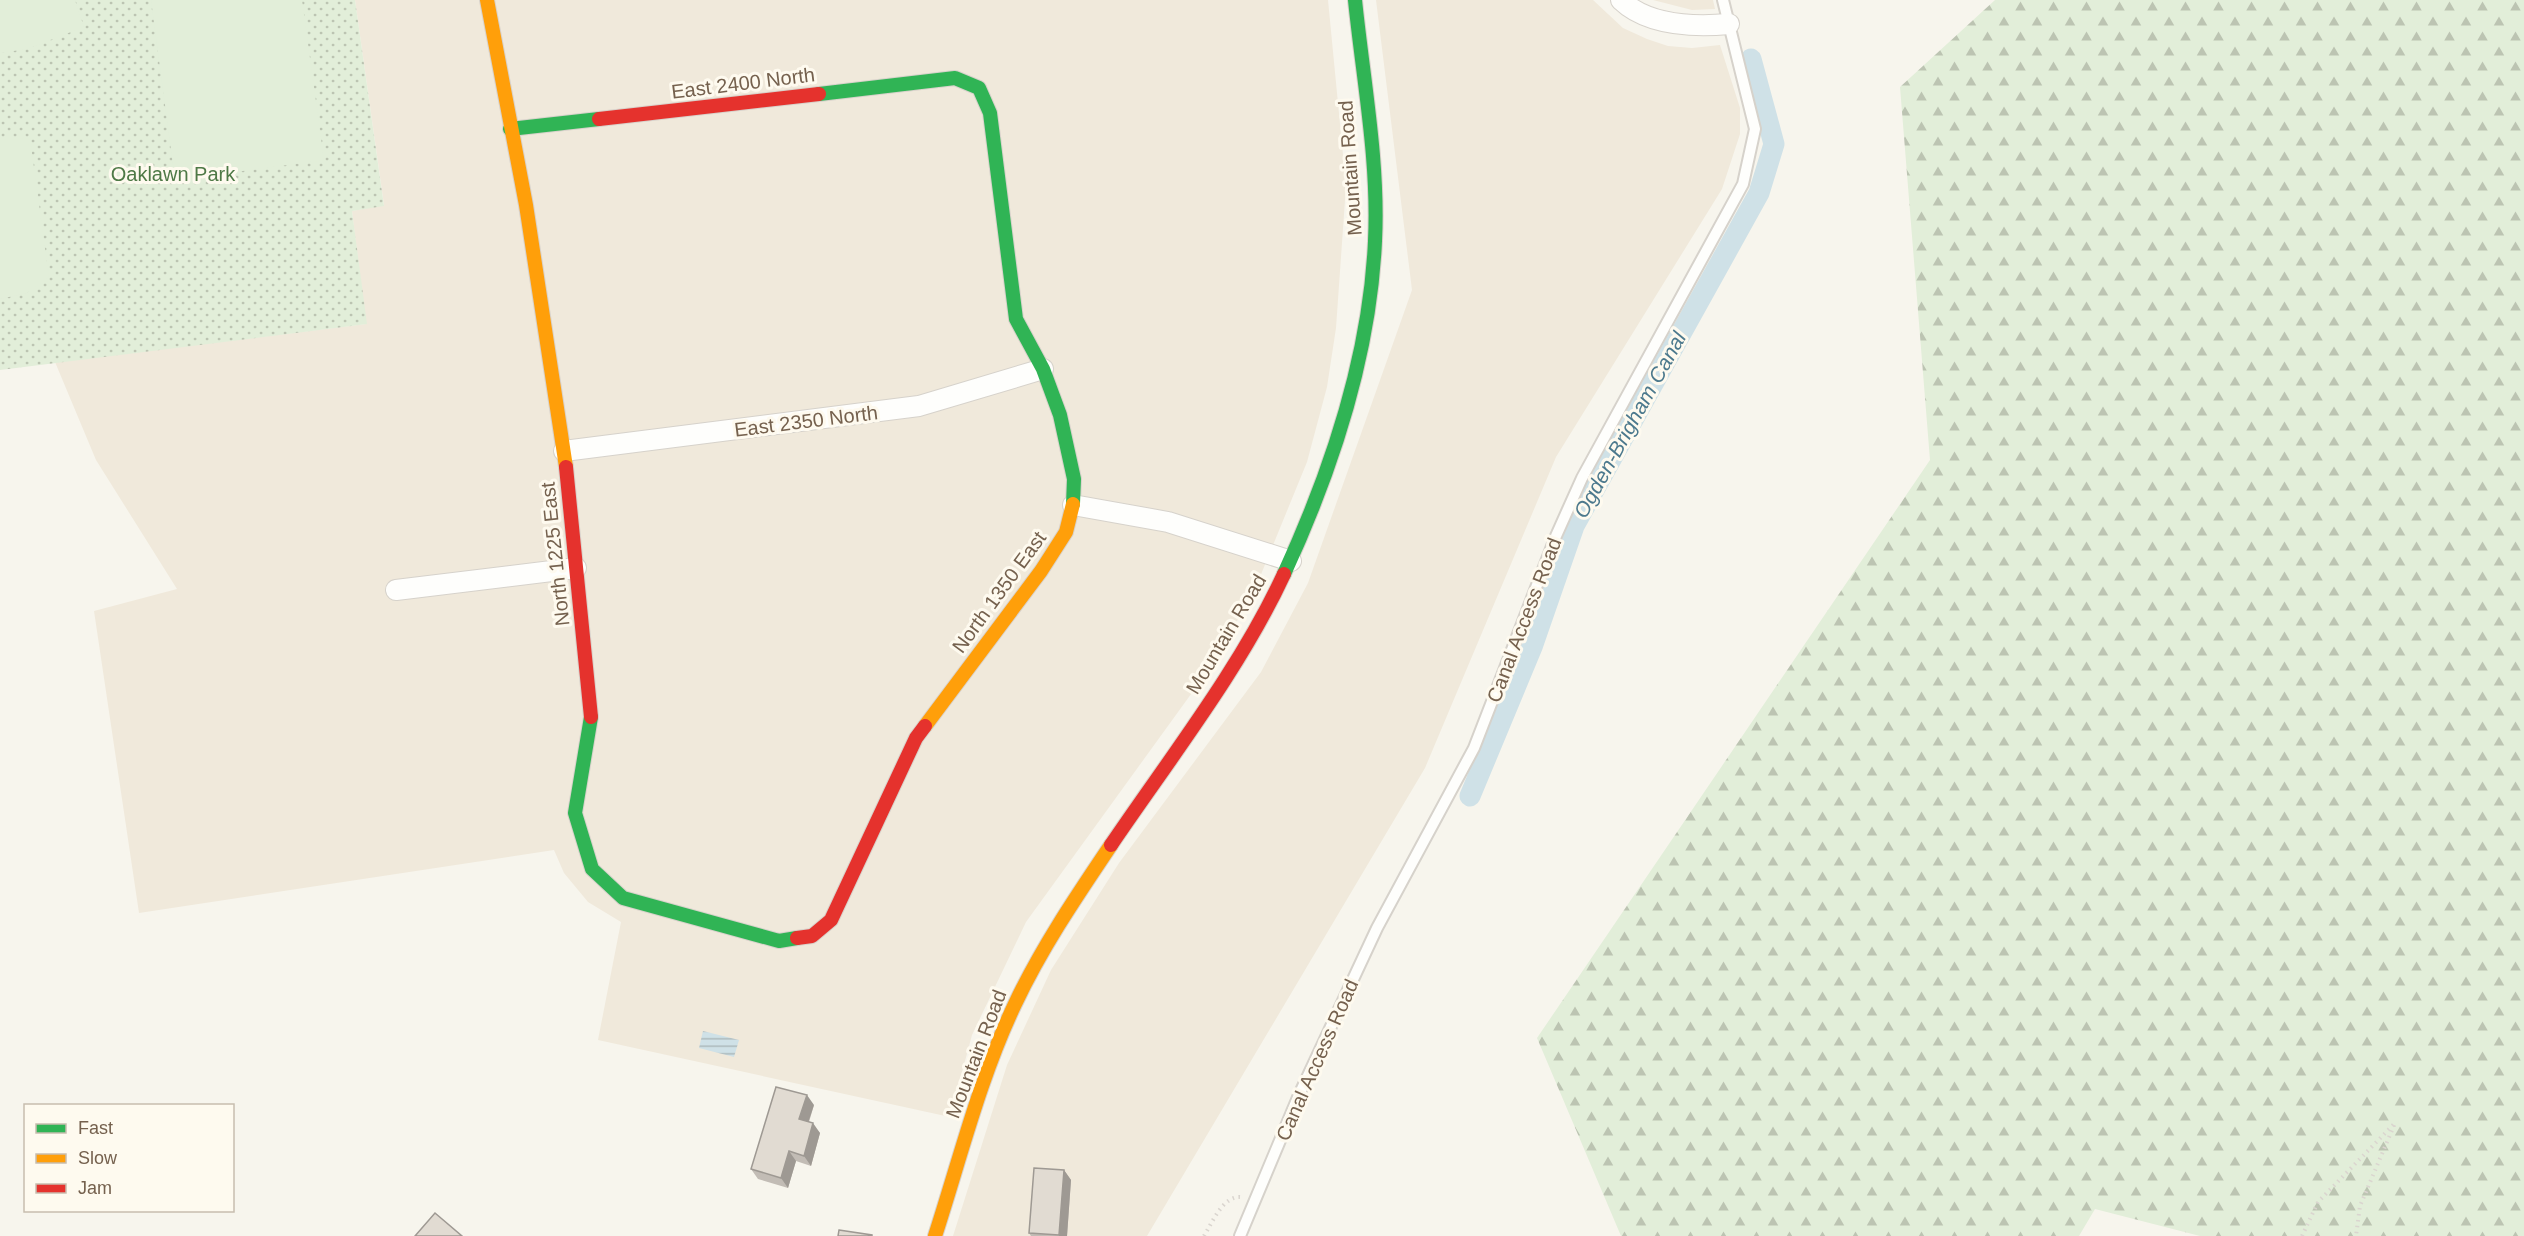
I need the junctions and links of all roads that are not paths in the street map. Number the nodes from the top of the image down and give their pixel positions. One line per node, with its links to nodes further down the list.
1 (487, 0): 7 (street, North 1225 East)
2 (1355, 0): 11 (street, Mountain Road)
3 (1621, 0): 5 (street)
4 (1723, 0): 5 (lane, Canal Access Road)
5 (1729, 24): 16 (lane, Canal Access Road)
6 (979, 88): 7 (street, East 2400 North); 8 (street, North 1350 East)
7 (510, 129): 9 (street, North 1225 East)
8 (1043, 369): 9 (street, East 2350 North); 10 (street, North 1350 East)
9 (564, 451): 12 (street, North 1225 East)
10 (1073, 505): 11 (street); 14 (street, North 1350 East)
11 (1291, 561): 15 (street, Mountain Road)
12 (576, 568): 13 (street); 14 (street, North 1225 East)
13 (396, 590)
14 (812, 936)
15 (935, 1236)
16 (1240, 1236)

